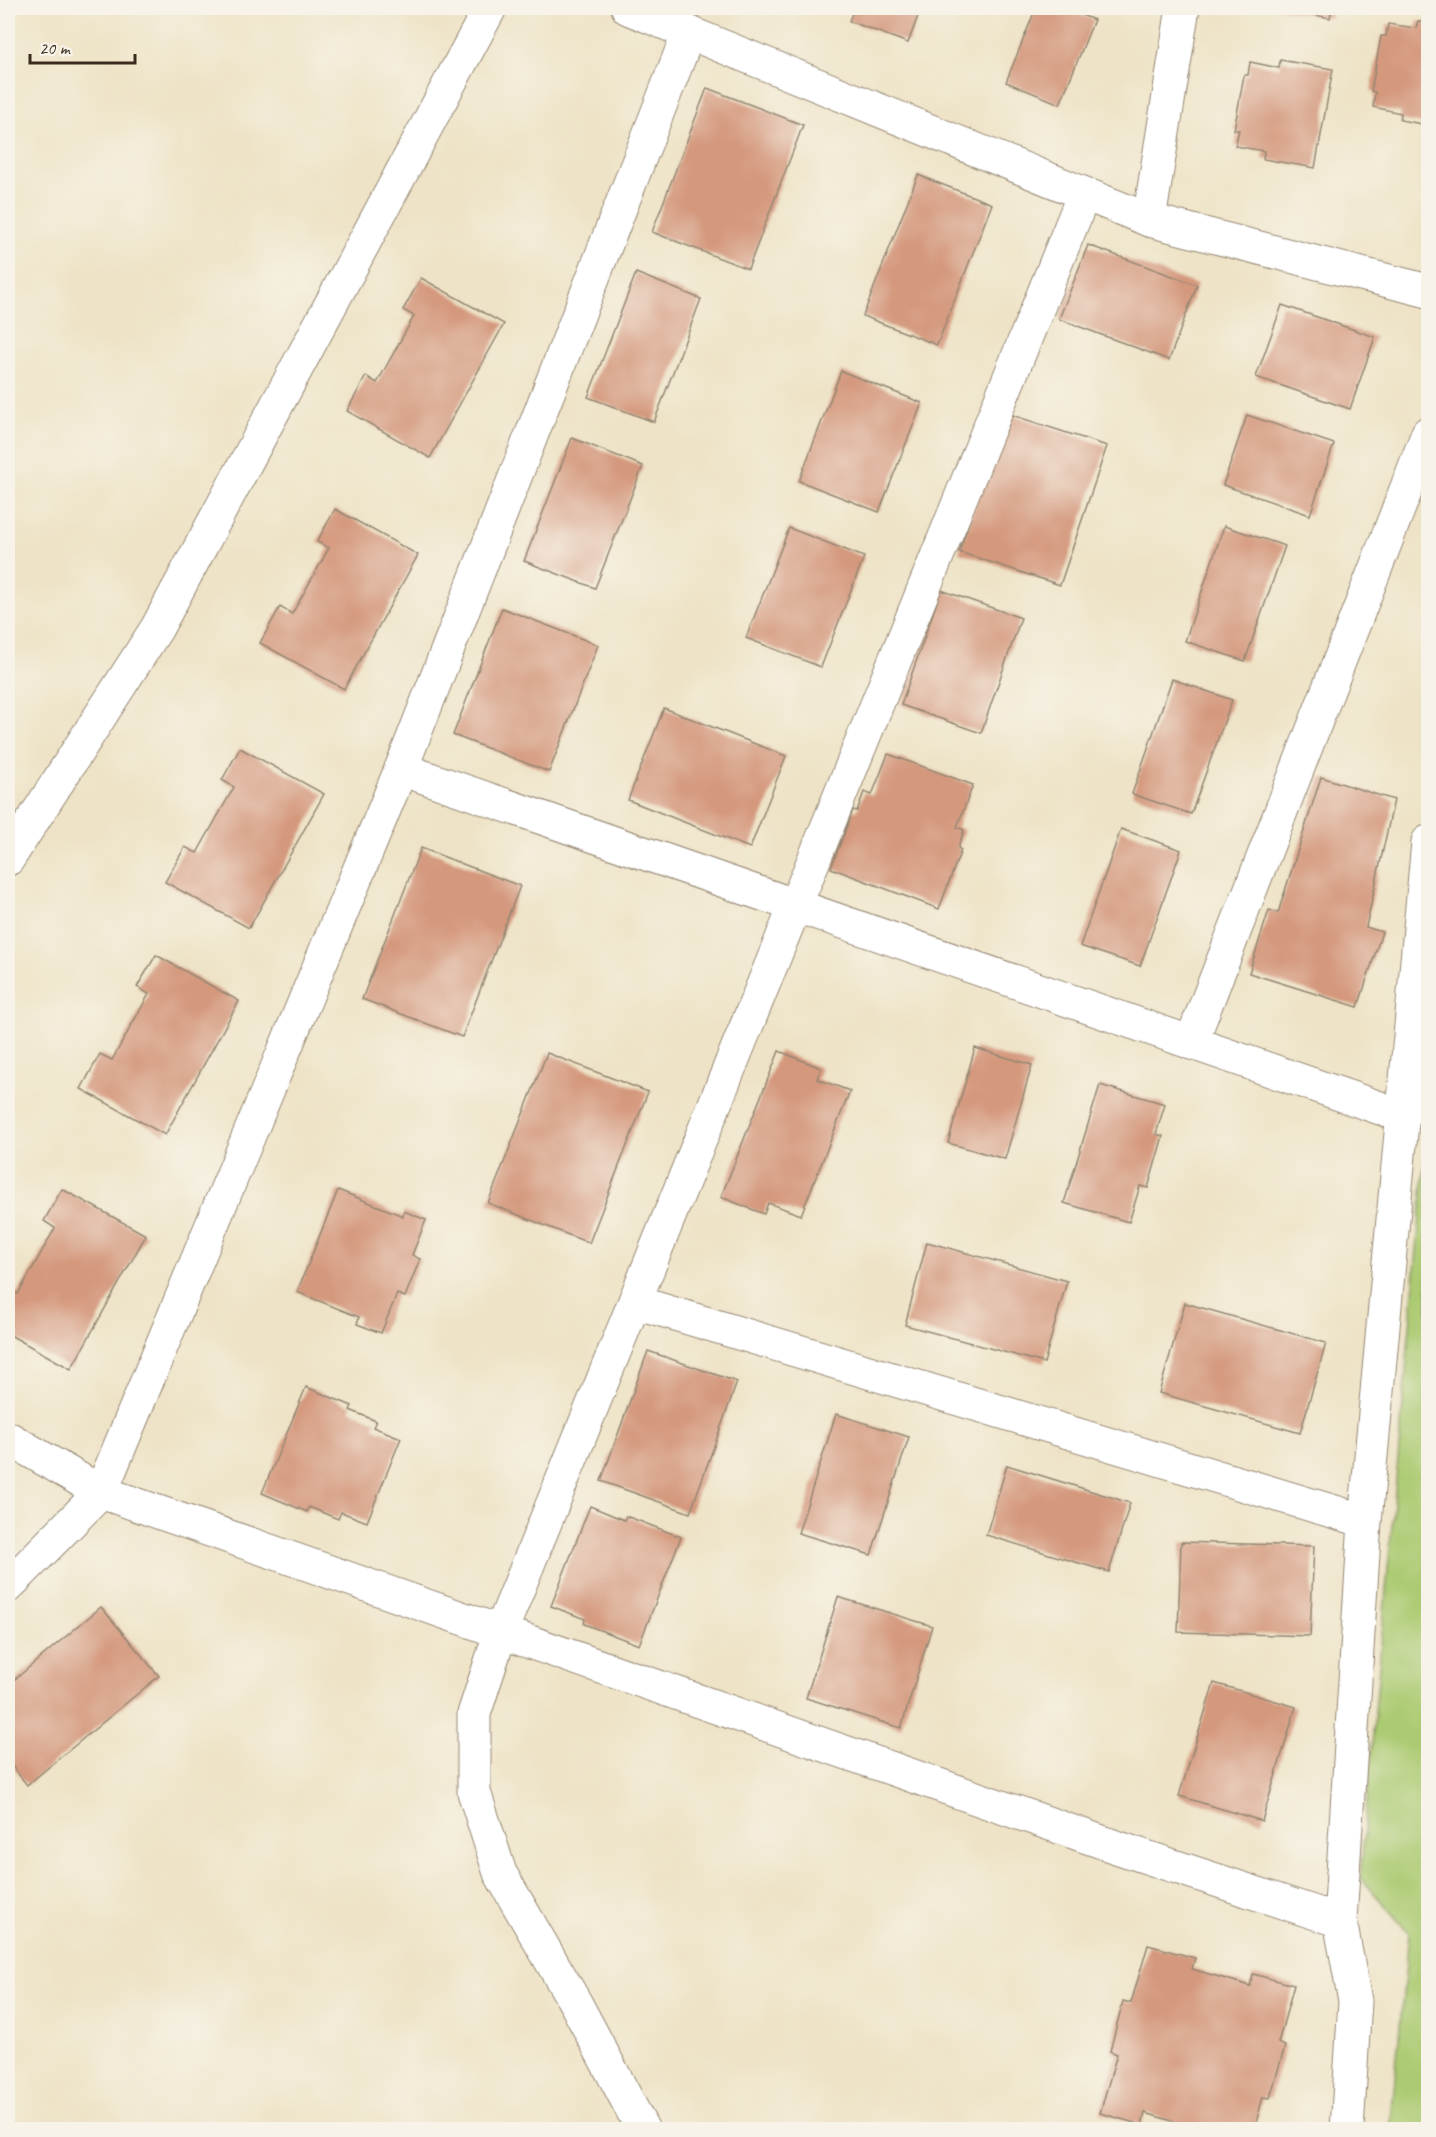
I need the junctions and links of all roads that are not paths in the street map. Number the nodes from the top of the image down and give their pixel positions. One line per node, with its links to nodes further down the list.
1 (490, 8): 11 (street)
2 (628, 8): 4 (street)
3 (1183, 8): 6 (street)
4 (689, 32): 5 (street); 9 (street)
5 (1084, 194): 6 (street); 12 (street)
6 (1149, 220): 7 (street)
7 (1428, 291)
8 (1428, 432): 13 (street)
9 (401, 769): 12 (street); 17 (street)
10 (1428, 842): 14 (street)
11 (8, 860)
12 (796, 906): 13 (street); 15 (street)
13 (1191, 1043): 14 (street)
14 (1403, 1116): 18 (street)
15 (635, 1302): 18 (street); 20 (street)
16 (8, 1438): 17 (street)
17 (100, 1492): 19 (street); 20 (street)
18 (1365, 1521): 21 (street)
19 (8, 1586)
20 (501, 1631): 21 (street); 22 (street)
21 (1340, 1921): 23 (street)
22 (643, 2130)
23 (1347, 2130)

